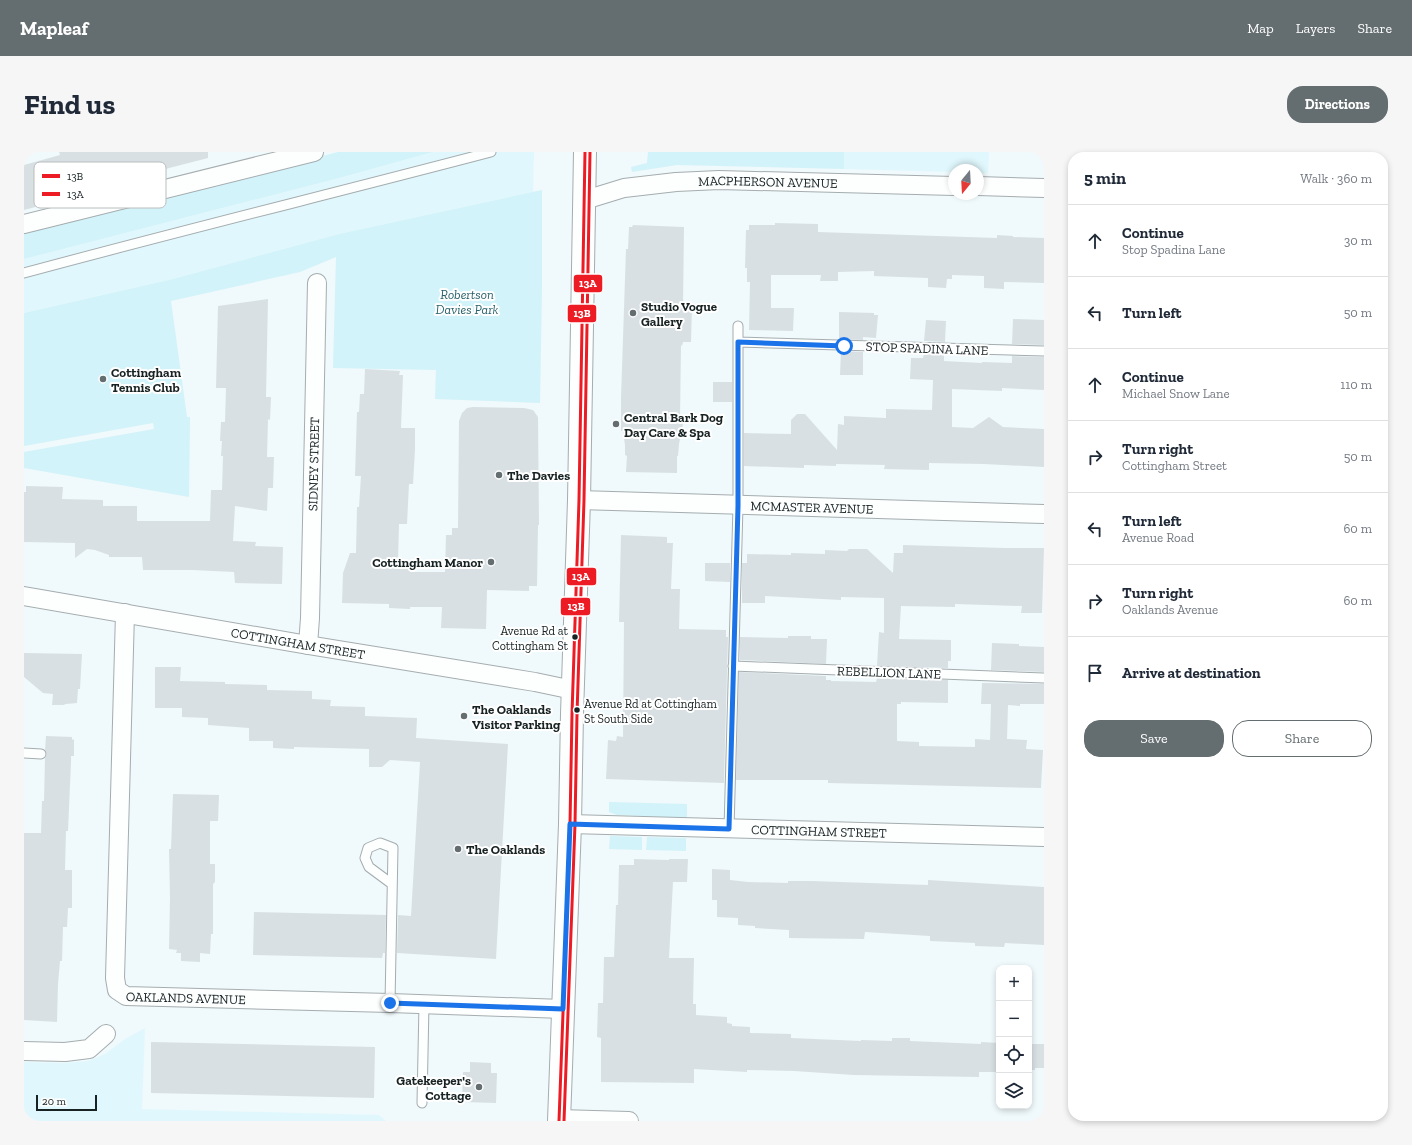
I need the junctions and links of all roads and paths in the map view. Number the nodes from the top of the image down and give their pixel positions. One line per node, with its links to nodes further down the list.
1 (314, 152): 7 (street)
2 (491, 152): 11 (lane)
3 (585, 152): 8 (main road)
4 (948, 186): 8 (street, MACPHERSON AVENUE)
5 (984, 186): 6 (street)
6 (1044, 188)
7 (166, 189)
8 (585, 200): 16 (main road)
9 (88, 208): 10 (street)
10 (24, 224)
11 (24, 273)
12 (317, 283): 21 (street, SIDNEY STREET)
13 (738, 326): 14 (lane)
14 (738, 342): 15 (lane, STOP SPADINA LANE); 17 (lane)
15 (1044, 351)
16 (579, 500): 17 (street, MCMASTER AVENUE); 24 (main road)
17 (738, 506): 18 (street, MCMASTER AVENUE); 22 (lane)
18 (1044, 514)
19 (24, 596): 20 (street, COTTINGHAM STREET)
20 (125, 613): 21 (street, COTTINGHAM STREET); 31 (street, OAKLANDS AVENUE)
21 (308, 645): 24 (street, COTTINGHAM STREET)
22 (733, 666): 23 (lane, REBELLION LANE); 28 (lane)
23 (1044, 678)
24 (573, 690): 27 (main road)
25 (24, 753): 26 (lane)
26 (41, 754)
27 (570, 824): 28 (street, COTTINGHAM STREET); 33 (main road)
28 (729, 829): 29 (street, COTTINGHAM STREET)
29 (1044, 837)
30 (392, 884): 31 (lane)
31 (390, 1003): 32 (street, OAKLANDS AVENUE)
32 (424, 1004): 33 (street, OAKLANDS AVENUE); 36 (lane)
33 (563, 1009): 37 (main road)
34 (106, 1034): 35 (street)
35 (24, 1051)
36 (422, 1103)
37 (559, 1120): 38 (street)
38 (629, 1121)

